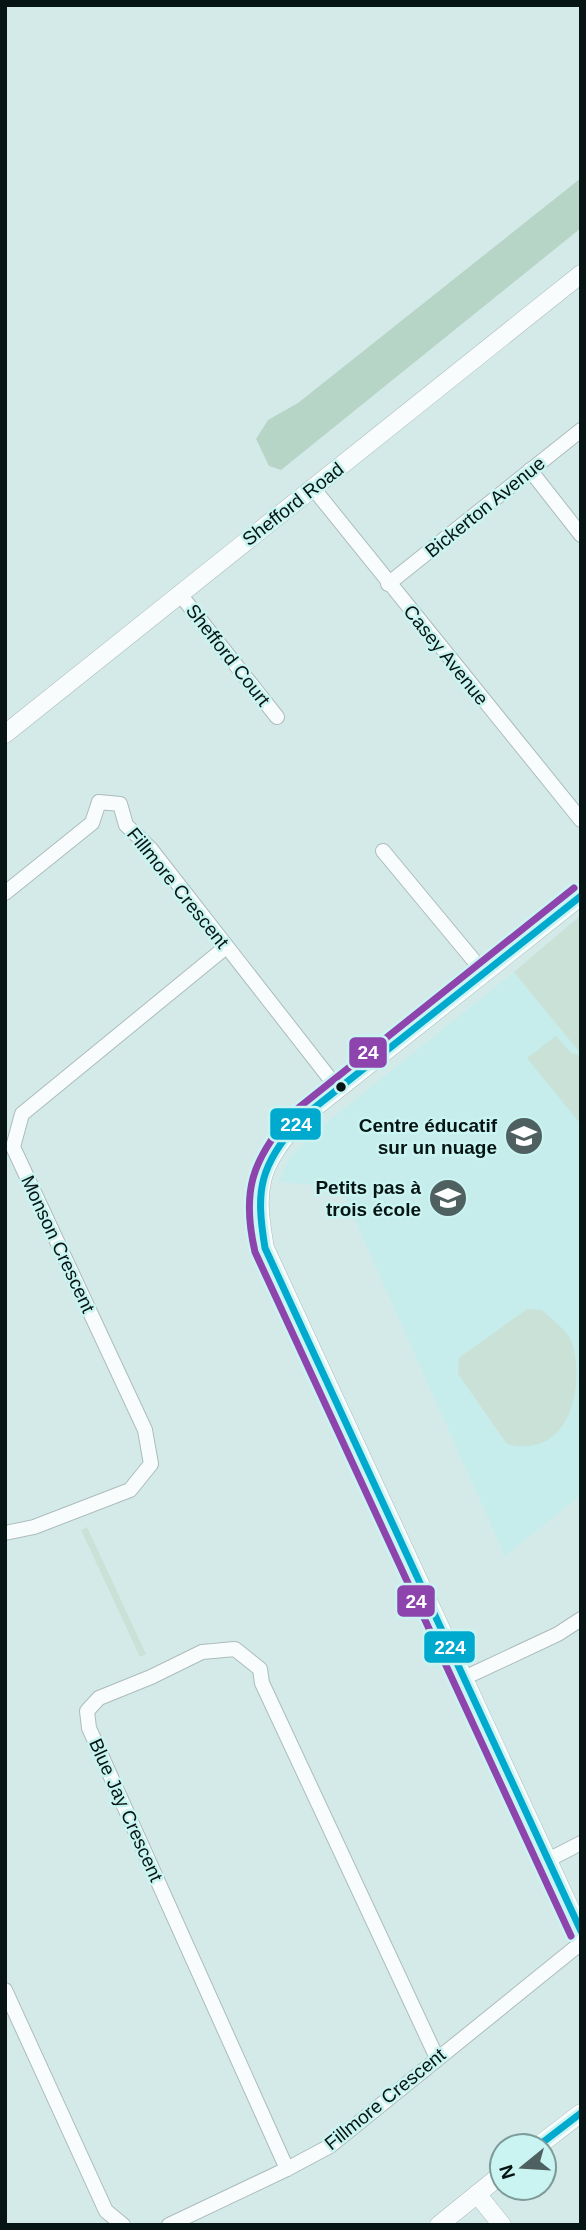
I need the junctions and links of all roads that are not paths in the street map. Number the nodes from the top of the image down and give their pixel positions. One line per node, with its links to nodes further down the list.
1 (581, 274): 4 (street, Shefford Road)
2 (581, 430): 3 (street, Bickerton Avenue)
3 (530, 470): 5 (street); 6 (street, Bickerton Avenue)
4 (313, 488): 6 (street, Casey Avenue); 7 (street, Shefford Road)
5 (581, 535)
6 (388, 584): 10 (street, Casey Avenue)
7 (179, 593): 8 (street, Shefford Court); 9 (street, Shefford Road)
8 (277, 717)
9 (5, 734)
10 (581, 820)
11 (383, 851): 15 (street)
12 (5, 893): 14 (street, Fillmore Crescent)
13 (581, 896): 15 (street)
14 (226, 947): 16 (street, Fillmore Crescent); 17 (street, Monson Crescent)
15 (485, 974): 16 (street)
16 (338, 1089): 19 (street)
17 (5, 1533)
18 (581, 1619): 19 (street)
19 (464, 1678): 21 (street)
20 (581, 1843): 21 (street)
21 (548, 1860): 22 (street)
22 (581, 1932)
23 (581, 1943): 25 (street, Fillmore Crescent)
24 (5, 1990): 31 (street)
25 (437, 2058): 28 (street, Fillmore Crescent); 28 (street, Blue Jay Crescent)
26 (581, 2113): 27 (street)
27 (556, 2132)
28 (287, 2169): 32 (street, Fillmore Crescent)
29 (488, 2185): 30 (street)
30 (477, 2194): 33 (street); 34 (street)
31 (122, 2225)
32 (169, 2225)
33 (439, 2225)
34 (502, 2225)

